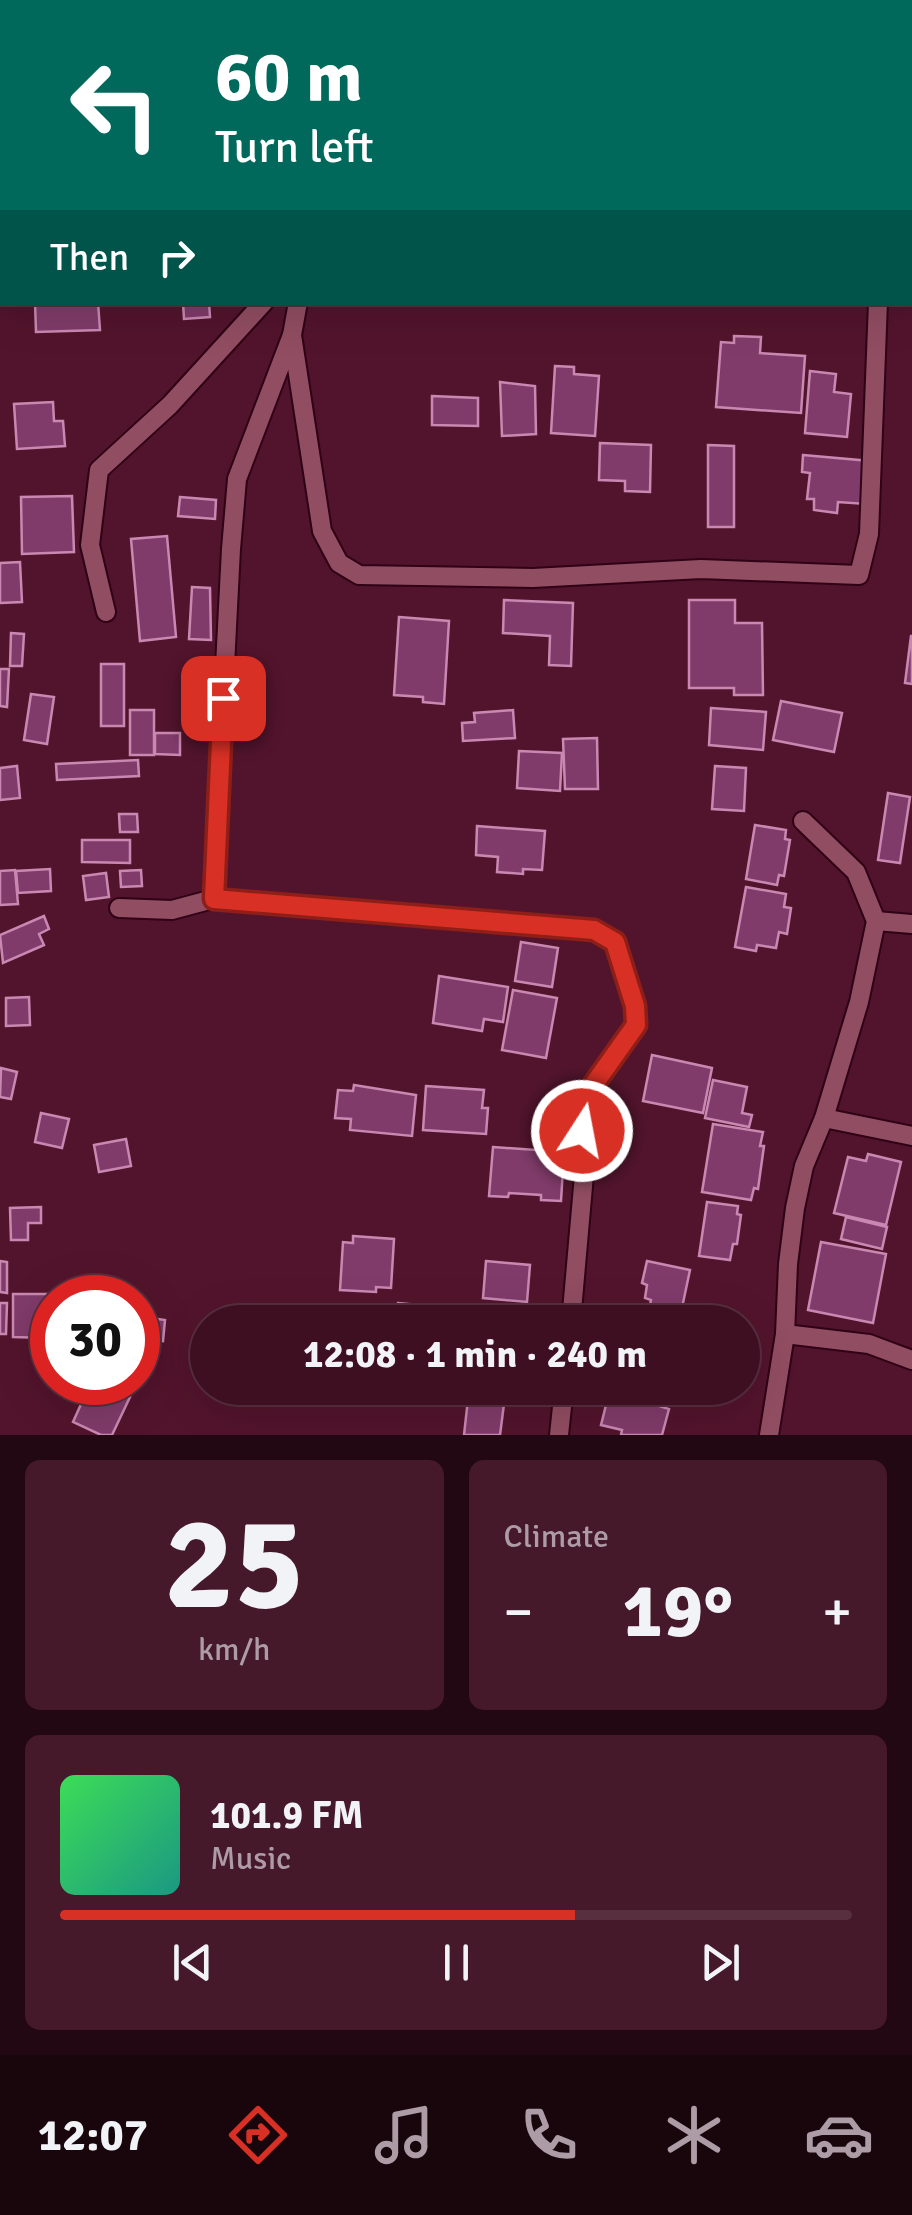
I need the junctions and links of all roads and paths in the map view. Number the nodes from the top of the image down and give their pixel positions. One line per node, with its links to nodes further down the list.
1 (261, 305): 5 (street)
2 (297, 305): 4 (street)
3 (878, 305): 4 (street)
4 (292, 335): 7 (street)
5 (106, 612)
6 (804, 821): 9 (street)
7 (214, 899): 8 (street); 13 (street)
8 (119, 908)
9 (876, 921): 10 (street); 11 (street)
10 (912, 924)
11 (824, 1118): 12 (street); 14 (street)
12 (912, 1136)
13 (573, 1305)
14 (785, 1334): 15 (street); 18 (street)
15 (912, 1360)
16 (562, 1405): 17 (street)
17 (559, 1435)
18 (769, 1435)

